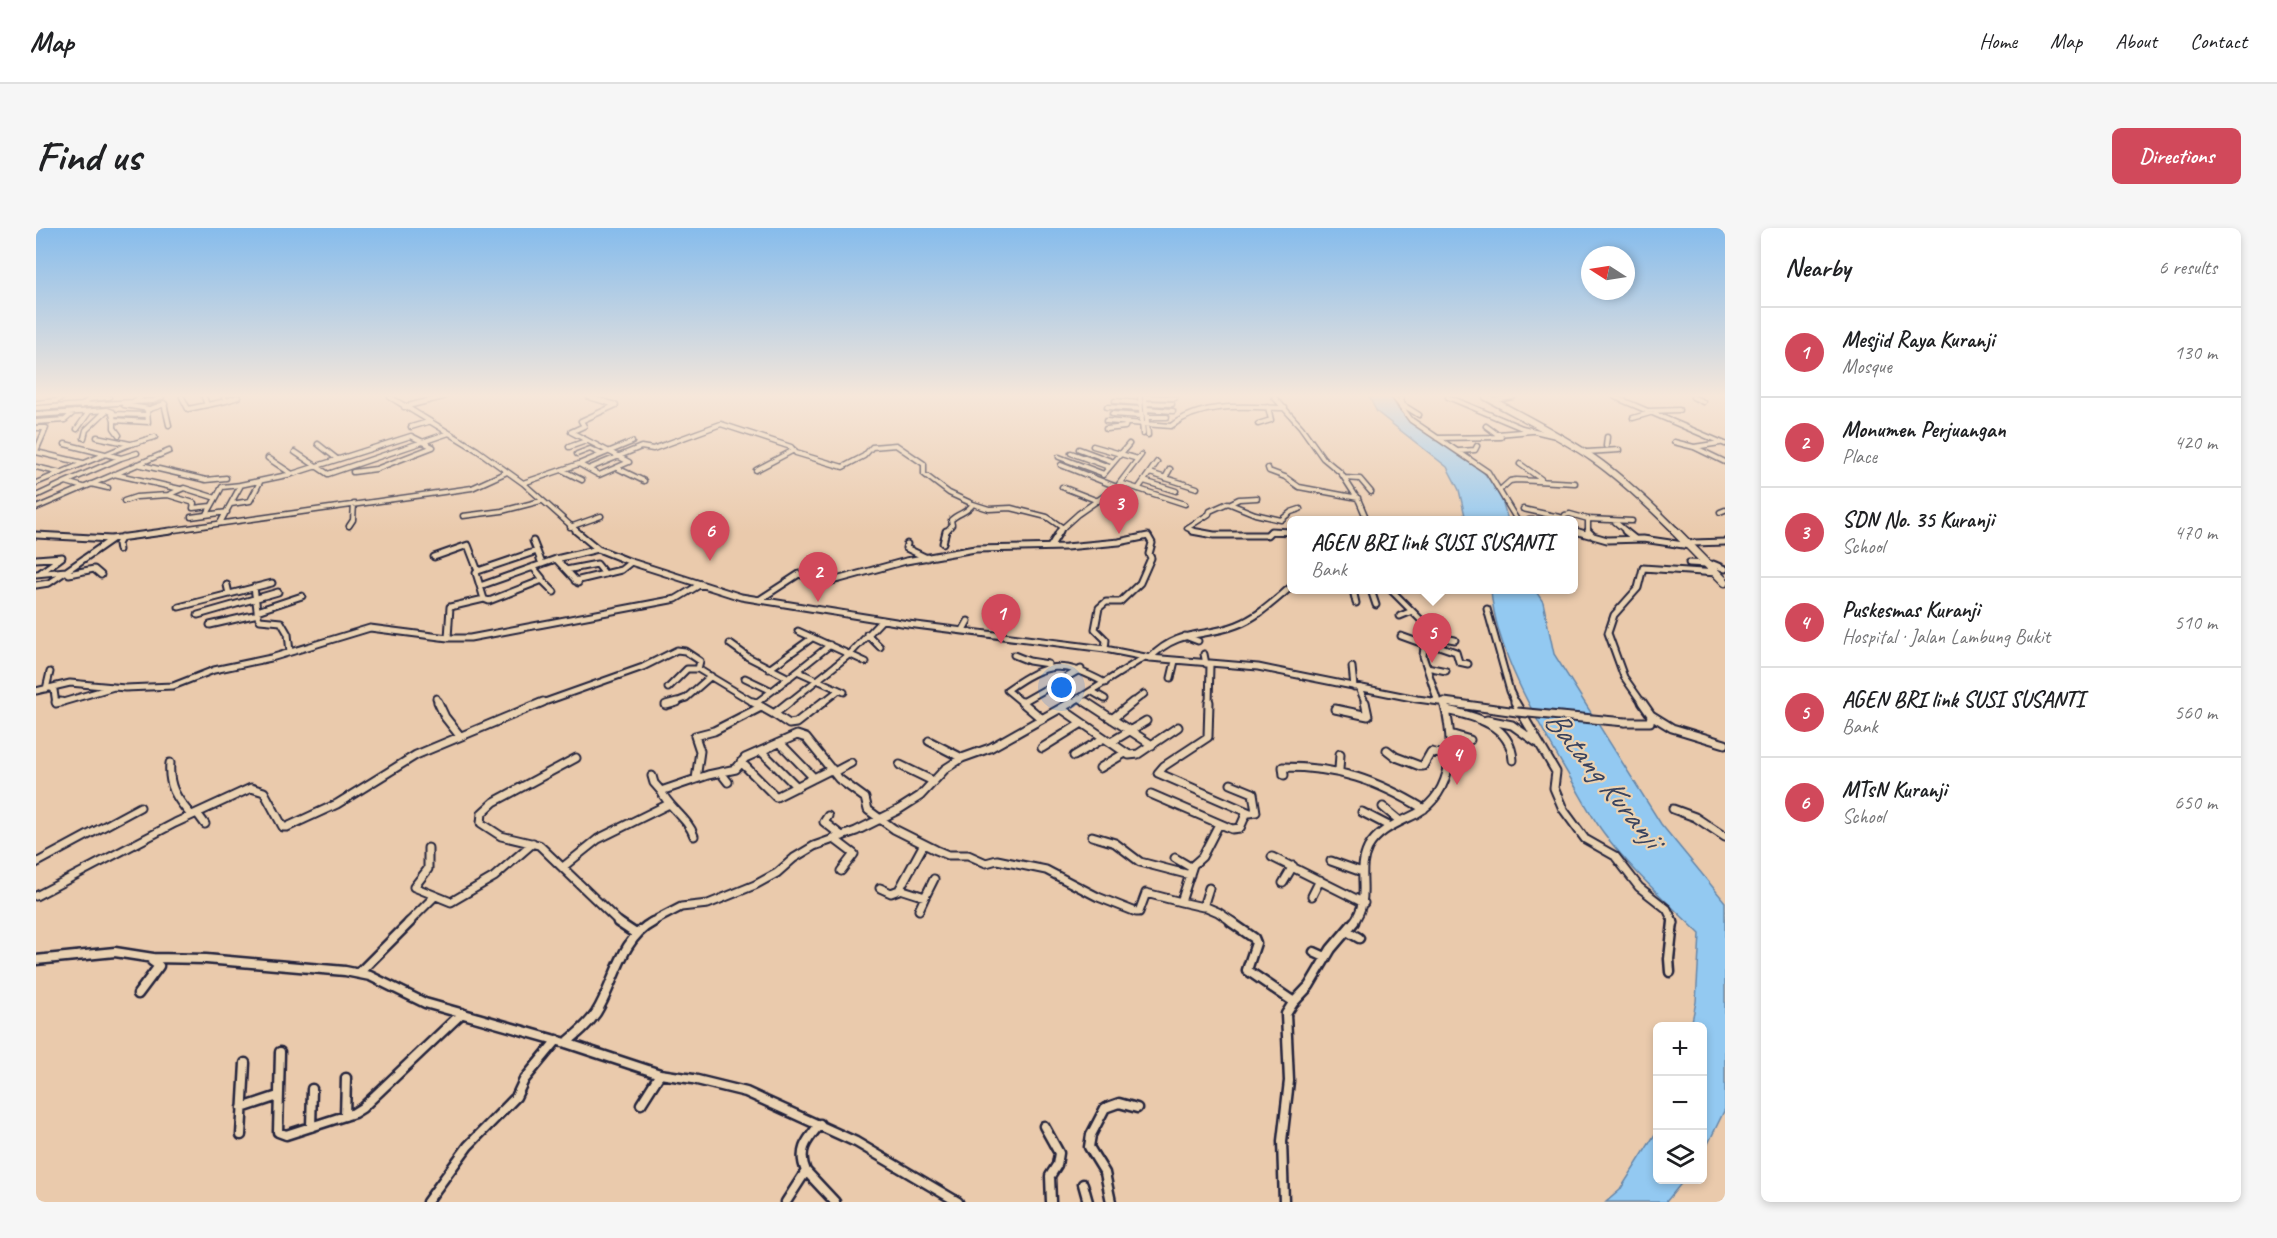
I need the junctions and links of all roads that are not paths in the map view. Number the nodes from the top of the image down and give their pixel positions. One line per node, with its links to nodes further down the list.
1 (123, 442): 19 (street)
2 (136, 442): 19 (street)
3 (390, 442): 51 (street)
4 (423, 442): 62 (street)
5 (424, 442): 70 (street)
6 (464, 442): 71 (street)
7 (582, 442): 27 (street)
8 (589, 442): 23 (street)
9 (631, 442): 36 (street)
10 (672, 442): 47 (street)
11 (773, 442): 33 (street)
12 (1311, 442): 80 (street)
13 (1444, 442): 37 (street)
14 (1570, 442): 52 (main road)
15 (1572, 442): 40 (main road)
16 (1606, 442): 26 (street)
17 (1675, 442): 29 (street)
18 (65, 444): 43 (street)
19 (131, 444): 43 (street)
20 (318, 444): 51 (street)
21 (1129, 444): 46 (street)
22 (1723, 444): 29 (street)
23 (597, 446): 30 (street); 36 (street)
24 (1093, 446): 46 (street)
25 (1477, 446): 37 (street)
26 (1606, 446): 28 (street); 32 (street)
27 (569, 447)
28 (1599, 447)
29 (1694, 447): 55 (street)
30 (590, 449): 44 (street); 45 (street)
31 (1078, 449): 53 (street)
32 (1612, 449): 34 (street); 40 (street)
33 (794, 450): 69 (street); 120 (street)
34 (1618, 450)
35 (169, 451): 56 (street)
36 (608, 451): 45 (street); 47 (street)
37 (1458, 451): 102 (street)
38 (36, 452): 57 (street)
39 (295, 452): 62 (street)
40 (1587, 452): 52 (main road)
41 (137, 453): 49 (street)
42 (1071, 453): 63 (street)
43 (107, 454): 49 (street); 57 (street)
44 (577, 454)
45 (601, 454): 58 (street)
46 (1120, 455): 53 (street); 94 (street)
47 (619, 457): 64 (street); 66 (street)
48 (1059, 457): 77 (street)
49 (121, 458): 85 (street)
50 (268, 458): 76 (street)
51 (337, 459): 62 (street)
52 (1597, 460): 153 (main road)
53 (1114, 462): 63 (street)
54 (1156, 462): 72 (street)
55 (1725, 462)
56 (136, 463): 74 (street); 79 (street)
57 (83, 464): 73 (street)
58 (579, 464): 66 (street); 68 (street)
59 (1520, 464): 83 (street)
60 (1061, 465): 82 (street)
61 (36, 467): 73 (street)
62 (315, 467): 76 (street)
63 (1109, 467): 77 (street)
64 (617, 468): 66 (street); 87 (street)
65 (1268, 468): 110 (street)
66 (588, 469)
67 (1170, 469): 78 (street)
68 (562, 470): 81 (street); 89 (street)
69 (756, 470)
70 (353, 472)
71 (507, 472): 89 (street); 119 (street)
72 (1150, 472): 78 (street); 84 (street)
73 (61, 473): 88 (street)
74 (113, 473): 92 (street); 100 (street)
75 (220, 474): 79 (street)
76 (292, 474): 86 (street)
77 (1104, 474): 82 (street)
78 (1166, 477): 90 (street)
79 (226, 478): 95 (street)
80 (1348, 478): 104 (street); 110 (street)
81 (582, 480)
82 (1099, 480): 94 (street)
83 (1542, 480): 91 (street); 102 (street)
84 (1144, 481): 101 (street); 103 (street)
85 (66, 482): 96 (street); 107 (street)
86 (260, 482): 93 (street); 118 (street)
87 (644, 482)
88 (36, 483)
89 (523, 483): 115 (street)
90 (1182, 483): 99 (street); 103 (street)
91 (1575, 483)
92 (91, 484): 96 (street); 98 (street)
93 (240, 485): 95 (street); 118 (street)
94 (1119, 485): 101 (street); 116 (street)
95 (222, 486): 105 (street); 108 (street)
96 (84, 487): 123 (street)
97 (1062, 487): 116 (street)
98 (108, 488)
99 (1197, 488)
100 (180, 489): 105 (street); 106 (street)
101 (1138, 489): 112 (street)
102 (1501, 489): 131 (street)
103 (1176, 491): 112 (street)
104 (1371, 492)
105 (202, 494): 108 (street)
106 (168, 495): 111 (street); 122 (street)
107 (36, 496)
108 (216, 498): 122 (street)
109 (1257, 498): 117 (street)
110 (1358, 498): 130 (street)
111 (157, 499): 113 (street); 114 (street)
112 (1171, 500): 121 (street)
113 (124, 501)
114 (164, 501)
115 (541, 501): 128 (street); 140 (street)
116 (1098, 501): 141 (street)
117 (1231, 503): 124 (street); 142 (street)
118 (231, 504): 126 (street)
119 (354, 504): 138 (street); 139 (street)
120 (973, 504): 141 (street); 151 (street)
121 (1185, 504)
122 (211, 506): 127 (street)
123 (36, 508)
124 (1300, 509)
125 (1523, 509): 132 (street)
126 (226, 512): 127 (street); 138 (street)
127 (207, 514): 134 (street)
128 (463, 516)
129 (601, 516): 140 (street)
130 (1365, 516)
131 (1515, 516)
132 (1552, 516)
133 (1578, 516): 135 (street)
134 (191, 517)
135 (1588, 519): 136 (street); 145 (street)
136 (1614, 521): 137 (street); 148 (street)
137 (1632, 521)
138 (220, 523): 146 (street)
139 (349, 526)
140 (570, 527): 155 (street)
141 (1063, 528): 154 (street)
142 (1287, 532)
143 (1578, 532): 145 (street)
144 (36, 535): 147 (street)
145 (1590, 535): 148 (street)
146 (123, 537): 147 (street); 156 (street)
147 (111, 539): 169 (street)
148 (1635, 539): 153 (street)
149 (533, 541): 157 (street)
150 (1725, 542): 153 (street)
151 (943, 543)
152 (907, 544): 159 (street)
153 (1692, 545): 165 (main road)
154 (1050, 547): 159 (street); 221 (street)
155 (598, 549): 161 (street); 163 (street)
156 (118, 550)
157 (537, 551): 164 (street); 170 (street)
158 (434, 557): 170 (street)
159 (927, 558): 194 (street)
160 (38, 559): 171 (street)
161 (556, 559): 164 (street); 168 (street)
162 (1691, 561): 165 (street)
163 (632, 562): 173 (street); 179 (street)
164 (542, 564): 166 (street)
165 (1707, 564): 167 (street); 172 (main road); 175 (main road)
166 (533, 567): 176 (street); 182 (street)
167 (1725, 569)
168 (566, 570): 173 (street); 173 (street)
169 (66, 571): 171 (street); 174 (street); 180 (street)
170 (478, 571): 182 (street)
171 (38, 573)
172 (1716, 573): 177 (main road); 264 (street)
173 (605, 574)
174 (101, 575)
175 (1725, 577)
176 (542, 580): 186 (street); 192 (street)
177 (1725, 582)
178 (272, 583): 183 (street)
179 (701, 584): 194 (street); 213 (street)
180 (36, 585)
181 (227, 585): 187 (street)
182 (480, 586): 192 (street)
183 (254, 587): 187 (street); 193 (street)
184 (1287, 591): 211 (street)
185 (278, 592): 193 (street)
186 (554, 592)
187 (228, 594): 197 (street)
188 (1354, 594): 195 (street)
189 (1372, 594): 196 (street)
190 (1393, 594): 199 (street)
191 (302, 596): 200 (street)
192 (484, 599): 213 (street)
193 (256, 600): 200 (street); 201 (street)
194 (759, 601): 203 (street)
195 (1356, 603)
196 (1376, 605)
197 (179, 607)
198 (1487, 609): 280 (street)
199 (1412, 611): 202 (street); 215 (street)
200 (257, 612): 206 (street); 222 (street)
201 (198, 615)
202 (1401, 616)
203 (882, 620): 207 (street); 210 (street)
204 (944, 620): 207 (street)
205 (969, 621): 208 (street)
206 (210, 625)
207 (941, 628): 208 (street)
208 (963, 630): 221 (street)
209 (798, 631): 214 (street)
210 (867, 634): 220 (street); 223 (street)
211 (1185, 636): 217 (street); 226 (street)
212 (1401, 636): 215 (street)
213 (448, 638): 222 (street)
214 (812, 638): 219 (street); 235 (street)
215 (1427, 640): 216 (street); 231 (street); 233 (street)
216 (1455, 640)
217 (1198, 642)
218 (730, 644): 235 (street)
219 (830, 645): 223 (street); 237 (street)
220 (880, 647)
221 (1105, 649): 226 (street)
222 (290, 652): 246 (street)
223 (850, 654): 228 (street); 244 (street)
224 (1204, 654): 230 (street)
225 (1014, 655): 229 (street)
226 (1147, 657): 227 (street); 245 (street)
227 (1175, 661): 230 (street); 243 (street)
228 (866, 662)
229 (1049, 664): 236 (street); 257 (street)
230 (1208, 664): 248 (street); 314 (street)
231 (1468, 664)
232 (1352, 667): 248 (street)
233 (1427, 668): 238 (street); 258 (street)
234 (698, 669): 240 (street); 247 (street); 273 (street)
235 (769, 669): 242 (street)
236 (1081, 669): 245 (street); 257 (street)
237 (797, 671): 242 (street); 244 (street)
238 (1446, 671)
239 (50, 672): 249 (street)
240 (711, 676): 259 (street); 260 (street)
241 (745, 678): 251 (street)
242 (789, 678): 251 (street)
243 (1171, 678)
244 (819, 680): 263 (street); 263 (street)
245 (1105, 683): 252 (street)
246 (114, 686): 249 (street); 249 (street)
247 (668, 688)
248 (1356, 688): 258 (street); 262 (street)
249 (48, 689): 250 (street)
250 (36, 691)
251 (772, 691): 260 (street)
252 (1091, 691): 255 (street); 256 (street)
253 (1144, 694): 266 (street)
254 (436, 698): 273 (street)
255 (1079, 698): 261 (street); 266 (street)
256 (1105, 699)
257 (1022, 703): 265 (street)
258 (1443, 704): 264 (street, bridge); 267 (street); 272 (street)
259 (666, 705)
260 (758, 705): 263 (street); 302 (street)
261 (1062, 709): 265 (street); 269 (street)
262 (1335, 709)
263 (774, 714)
264 (1652, 715): 278 (street)
265 (1042, 719): 289 (street)
266 (1112, 719): 271 (street)
267 (1480, 719): 280 (street); 290 (street)
268 (1146, 721): 271 (street)
269 (1082, 723): 274 (street); 281 (street)
270 (1179, 728): 279 (street)
271 (1130, 730): 274 (street); 279 (street)
272 (1450, 734): 275 (street); 287 (street)
273 (460, 736): 316 (street)
274 (1108, 740): 284 (street); 286 (street)
275 (1470, 740)
276 (929, 741): 289 (street)
277 (780, 743): 283 (street); 296 (street); 301 (street)
278 (1725, 744)
279 (1152, 745): 284 (street)
280 (1540, 745): 360 (street)
281 (1042, 748)
282 (1387, 750): 287 (street)
283 (762, 751): 291 (street); 306 (street)
284 (1125, 753): 295 (street)
285 (1340, 754): 297 (street)
286 (1074, 756)
287 (1449, 756): 312 (street)
288 (576, 758): 327 (street)
289 (963, 758): 303 (street)
290 (1513, 760)
291 (741, 762): 298 (street); 306 (street)
292 (851, 762): 296 (street)
293 (170, 763): 316 (street)
294 (900, 765): 303 (street)
295 (1100, 768)
296 (833, 770): 301 (street); 318 (street)
297 (1339, 770): 299 (street); 312 (street)
298 (721, 773): 302 (street); 304 (street)
299 (1284, 775)
300 (652, 777): 307 (street)
301 (814, 778): 306 (street)
302 (696, 779): 307 (street)
303 (933, 781): 318 (street)
304 (728, 782)
305 (1231, 784): 314 (street)
306 (797, 788)
307 (662, 791): 309 (street)
308 (1151, 794): 321 (street)
309 (667, 805): 323 (street); 335 (street)
310 (140, 807): 333 (street)
311 (1383, 807): 319 (street)
312 (1424, 809): 319 (street)
313 (1673, 809): 326 (street)
314 (1247, 812): 321 (street)
315 (1362, 812): 322 (street)
316 (194, 814): 320 (street); 345 (street)
317 (828, 816): 325 (street)
318 (879, 819): 325 (street); 328 (street)
319 (1400, 821): 322 (street)
320 (205, 824)
321 (1219, 824): 337 (street)
322 (1389, 826): 338 (street)
323 (694, 836)
324 (1092, 836): 337 (street)
325 (838, 837): 336 (street); 354 (street)
326 (1725, 837)
327 (533, 843): 335 (street); 347 (street)
328 (924, 844): 344 (street); 349 (street)
329 (428, 849): 347 (street)
330 (1272, 857): 334 (street)
331 (1175, 858): 337 (street)
332 (1331, 861): 338 (street)
333 (36, 864)
334 (1293, 866): 340 (street); 341 (street)
335 (563, 867): 354 (street)
336 (841, 871)
337 (1191, 872): 349 (street)
338 (1362, 872): 350 (street)
339 (934, 879): 348 (street)
340 (1320, 880): 346 (street); 350 (street)
341 (1283, 883)
342 (879, 888): 344 (street)
343 (1209, 888): 351 (street)
344 (900, 889): 348 (street)
345 (36, 896)
346 (1312, 896)
347 (435, 897): 361 (street)
348 (925, 897): 352 (street)
349 (1181, 902): 351 (street)
350 (1364, 903): 353 (street)
351 (1204, 906): 363 (street)
352 (919, 910)
353 (1347, 931): 355 (street); 357 (street)
354 (636, 934): 365 (street)
355 (1359, 938)
356 (1314, 952): 357 (street)
357 (1325, 957): 363 (street)
358 (153, 958): 359 (street); 361 (street); 362 (street)
359 (36, 960)
360 (1670, 972)
361 (359, 973): 364 (street)
362 (138, 994)
363 (1294, 1002): 389 (street)
364 (462, 1013): 365 (street); 375 (street)
365 (562, 1042): 368 (street); 382 (street)
366 (280, 1052): 371 (street)
367 (245, 1063): 373 (street)
368 (660, 1074): 372 (street); 376 (street)
369 (346, 1078): 375 (street)
370 (312, 1089): 378 (street)
371 (278, 1096): 373 (street); 378 (street)
372 (640, 1104)
373 (242, 1108): 379 (street)
374 (1137, 1108): 388 (street)
375 (345, 1116): 378 (street)
376 (820, 1124): 380 (street); 385 (street)
377 (1044, 1126): 386 (street)
378 (311, 1127)
379 (241, 1135)
380 (806, 1171): 383 (street); 384 (street)
381 (1083, 1184): 387 (street)
382 (432, 1200)
383 (786, 1202)
384 (835, 1202)
385 (957, 1202)
386 (1051, 1202)
387 (1088, 1202)
388 (1111, 1202)
389 (1284, 1202)

